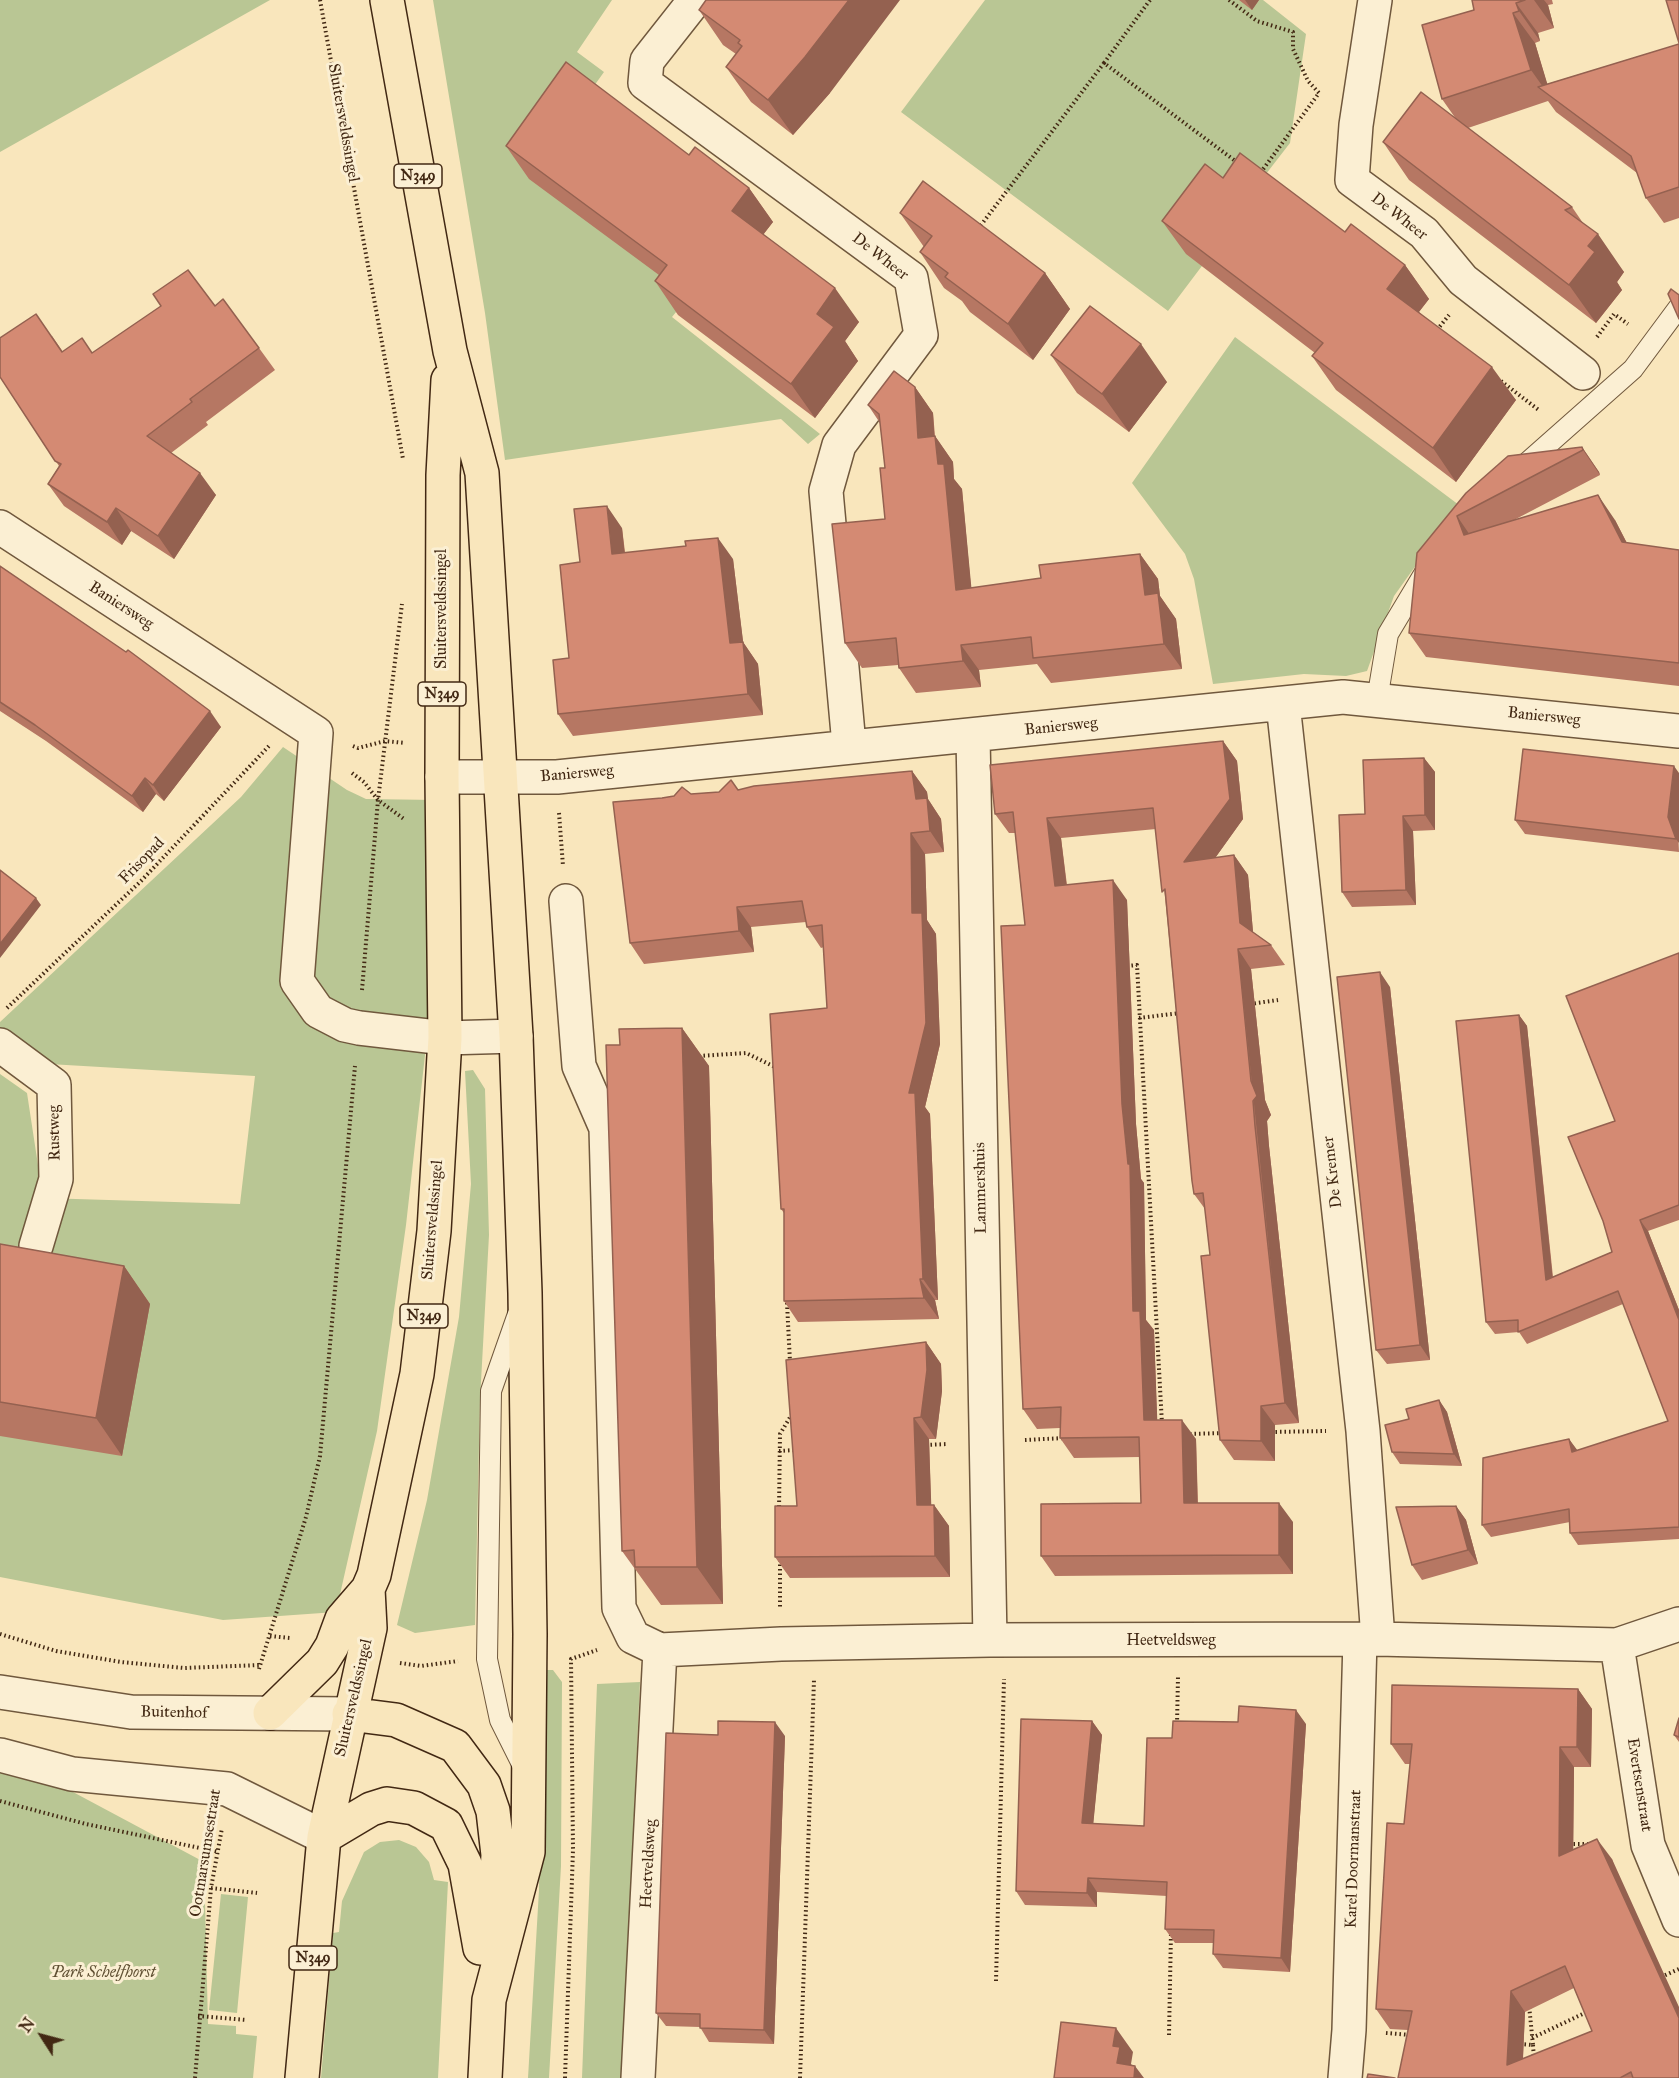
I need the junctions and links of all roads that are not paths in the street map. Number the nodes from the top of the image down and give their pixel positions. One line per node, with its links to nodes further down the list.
1 (387, 0): 5 (main road, Sluitersveldssingel / N349)
2 (695, 0): 14 (street, De Wheer)
3 (1375, 0): 6 (street, De Wheer)
4 (1679, 307): 7 (lane)
5 (450, 351): 15 (main road, Sluitersveldssingel / N349); 16 (main road, Sluitersveldssingel / N349)
6 (1579, 370)
7 (1502, 485)
8 (0, 527): 19 (street, Baniersweg)
9 (1438, 555): 10 (lane)
10 (1377, 700): 11 (street, Baniersweg); 12 (street, Baniersweg)
11 (1283, 704): 13 (street, Baniersweg); 26 (street, De Kremer)
12 (1679, 731)
13 (973, 736): 14 (street, Baniersweg); 25 (street, Lammershuis)
14 (849, 745): 16 (street, Baniersweg)
15 (442, 777): 16 (street, Baniersweg); 19 (main road, Sluitersveldssingel / N349)
16 (502, 778): 18 (main road, Sluitersveldssingel / N349)
17 (566, 901): 27 (street)
18 (516, 1036): 19 (street, Baniersweg); 22 (main road, Sluitersveldssingel / N349)
19 (445, 1038): 23 (main road, Sluitersveldssingel / N349)
20 (0, 1045): 21 (street, Rustweg)
21 (36, 1246)
22 (525, 1293): 33 (main road, Sluitersveldssingel / N349); 33 (lane)
23 (368, 1589): 30 (main road); 31 (main road, Sluitersveldssingel / N349)
24 (1679, 1624): 28 (street, Heetveldsweg)
25 (998, 1640): 26 (street, Heetveldsweg); 27 (street, Heetveldsweg)
26 (1369, 1640): 28 (street, Heetveldsweg); 40 (street, Karel Doormanstraat)
27 (646, 1643): 39 (street, Heetveldsweg)
28 (1617, 1644): 35 (street, Evertsenstraat)
29 (0, 1692): 30 (street, Buitenhof)
30 (258, 1713): 31 (street, Buitenhof)
31 (349, 1714): 34 (main road, Sluitersveldssingel / N349); 36 (main road)
32 (0, 1755): 34 (street)
33 (528, 1775): 36 (main road, Sluitersveldssingel / N349)
34 (324, 1837): 36 (main road); 37 (main road, Sluitersveldssingel / N349)
35 (1679, 1920)
36 (489, 2000): 38 (main road, Sluitersveldssingel / N349)
37 (302, 2078)
38 (485, 2078)
39 (638, 2078)
40 (1345, 2078)

